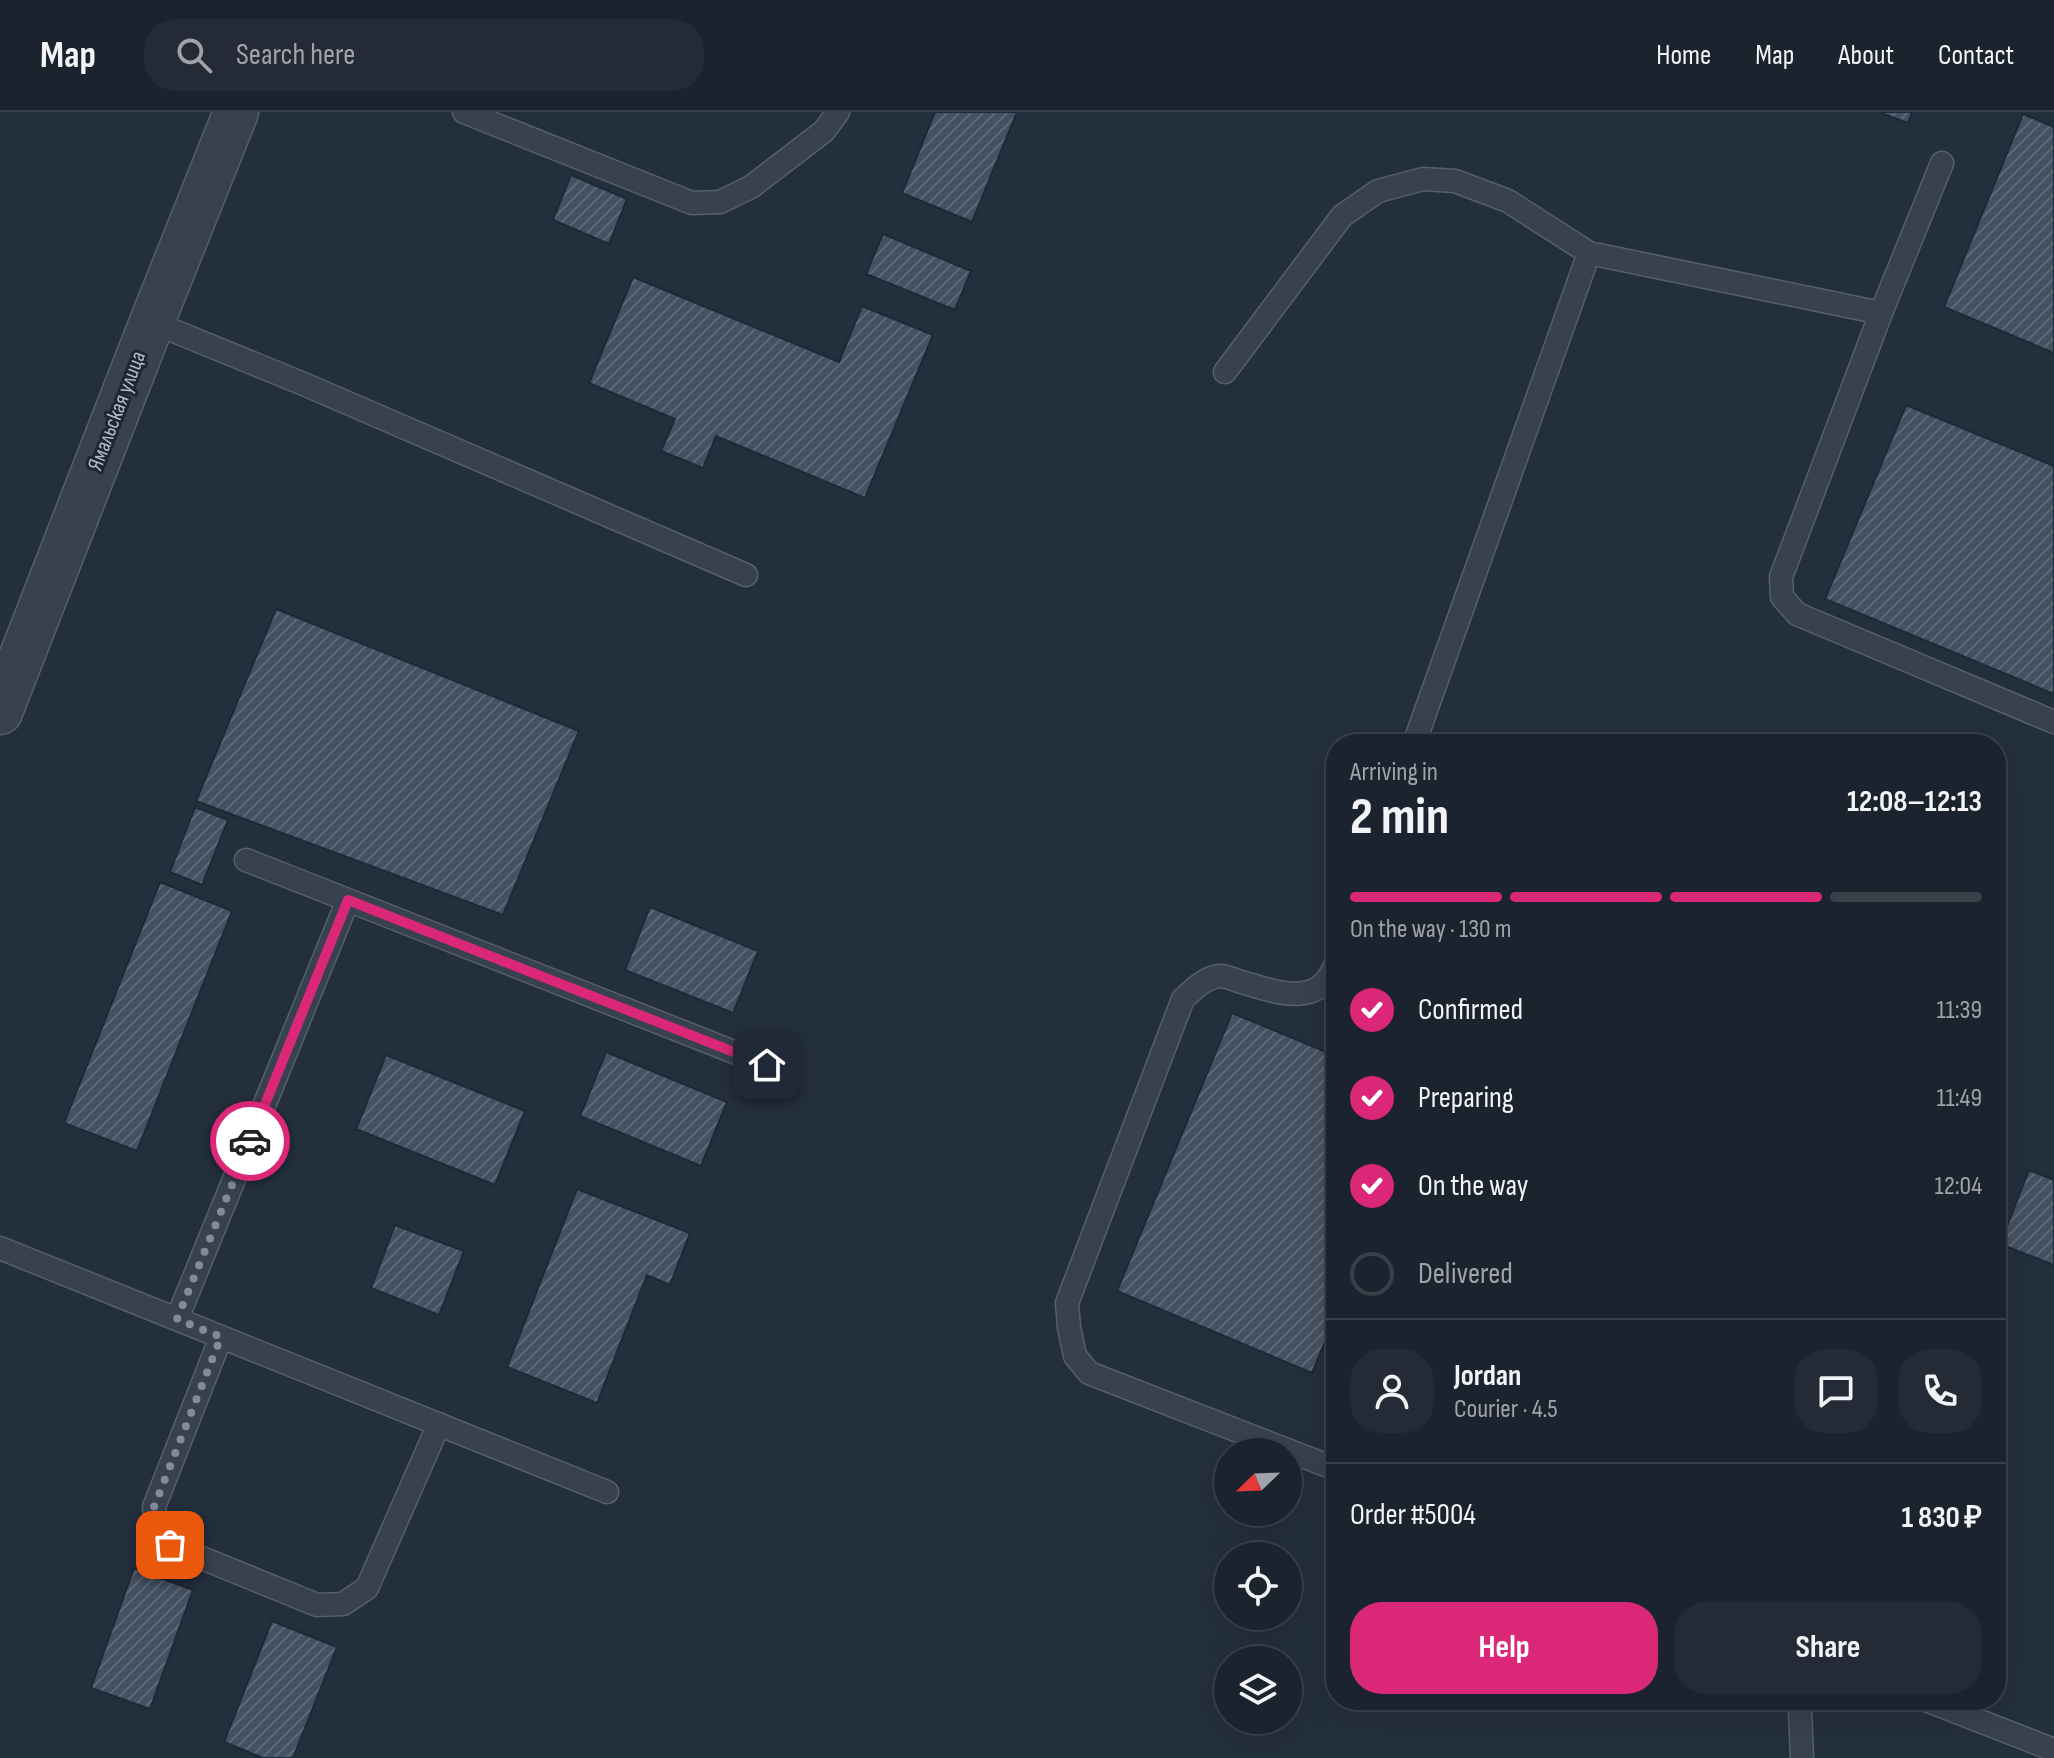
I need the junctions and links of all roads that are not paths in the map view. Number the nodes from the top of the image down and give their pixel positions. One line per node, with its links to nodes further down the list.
1 (236, 112): 7 (street, Ямальская улица)
2 (464, 112): 3 (lane)
3 (838, 112)
4 (1942, 163): 6 (lane)
5 (1589, 253): 6 (lane); 8 (lane); 12 (lane)
6 (1881, 313): 11 (lane)
7 (152, 322): 9 (lane); 10 (street, Ямальская улица)
8 (1225, 372)
9 (746, 575)
10 (0, 712)
11 (2054, 722)
12 (1418, 734)
13 (246, 860): 14 (lane)
14 (348, 900): 16 (lane); 18 (lane)
15 (1326, 980): 21 (lane)
16 (767, 1065)
17 (0, 1248): 18 (lane)
18 (177, 1319): 19 (lane)
19 (221, 1337): 20 (lane); 20 (lane)
20 (439, 1424): 22 (lane)
21 (1326, 1465)
22 (607, 1492)
23 (1800, 1710): 26 (lane)
24 (1952, 1710): 25 (lane)
25 (2054, 1750)
26 (1802, 1758)

